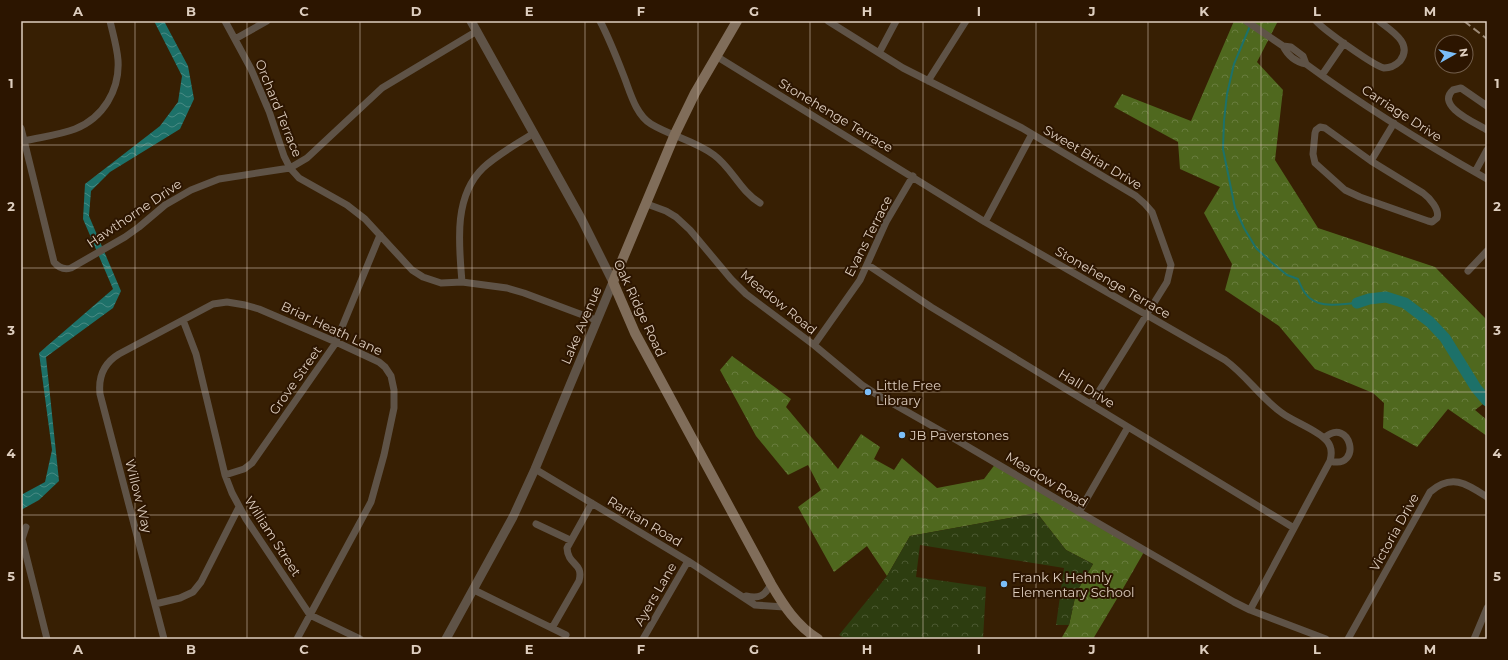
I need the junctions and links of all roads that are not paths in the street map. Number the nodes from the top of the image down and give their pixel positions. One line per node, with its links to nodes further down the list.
1 (110, 21): 28 (street)
2 (225, 21): 15 (street, Orchard Terrace)
3 (267, 21): 15 (street)
4 (471, 21): 14 (street, Oak Ridge Road)
5 (600, 21): 26 (street)
6 (737, 21): 18 (main road, Lake Avenue)
7 (828, 21): 13 (street, Sweet Briar Drive)
8 (896, 21): 17 (street)
9 (966, 21): 20 (street)
10 (1246, 21): 19 (street, Carriage Drive)
11 (1316, 21): 16 (street)
12 (1379, 21): 16 (street)
13 (841, 24): 17 (street, Sweet Briar Drive)
14 (477, 31): 25 (street, Oak Ridge Road); 31 (street, Hawthorne Drive)
15 (235, 39): 31 (street, Orchard Terrace)
16 (1344, 43): 19 (street)
17 (878, 53): 20 (street, Sweet Briar Drive)
18 (716, 56): 26 (main road, Lake Avenue); 33 (street, Stonehenge Terrace)
19 (1322, 76): 22 (street, Carriage Drive)
20 (928, 81): 27 (street, Sweet Briar Drive)
21 (1487, 106): 24 (street)
22 (1394, 123): 30 (street); 32 (street, Carriage Drive)
23 (21, 128): 28 (street)
24 (1487, 130)
25 (534, 133): 42 (street); 43 (street, Oak Ridge Road)
26 (675, 134): 35 (street); 36 (main road, Lake Avenue)
27 (1032, 134): 37 (street); 44 (street, Sweet Briar Drive)
28 (24, 141): 31 (street, Hawthorne Drive)
29 (1487, 150): 32 (street)
30 (1370, 161): 30 (street)
31 (290, 168): 38 (street, Orchard Terrace)
32 (1475, 172): 34 (street, Carriage Drive)
33 (913, 176): 37 (street, Stonehenge Terrace); 40 (street, Evans Terrace)
34 (1487, 178)
35 (760, 203)
36 (646, 204): 43 (main road, Lake Avenue); 48 (street, Meadow Road)
37 (985, 222): 44 (street, Stonehenge Terrace)
38 (380, 235): 42 (street, Orchard Terrace); 47 (street, Grove Street)
39 (1486, 255): 41 (street)
40 (868, 265): 48 (street, Evans Terrace); 50 (street, Hall Drive)
41 (1468, 271)
42 (462, 282): 46 (street, Orchard Terrace)
43 (613, 282): 46 (street, Lake Avenue); 66 (main road, Oak Ridge Road)
44 (1146, 315): 50 (street, Sweet Briar Drive); 52 (street, Stonehenge Terrace)
45 (183, 320): 47 (street, Briar Heath Lane); 49 (street, Briar Heath Lane); 55 (street, William Street)
46 (596, 320): 54 (street, Lake Avenue)
47 (336, 342): 55 (street, Grove Street); 73 (street, Briar Heath Lane)
48 (814, 345): 59 (street, Meadow Road)
49 (110, 361): 69 (street, Willow Way)
50 (1091, 404): 51 (street, Hall Drive)
51 (1128, 427): 59 (street); 62 (street, Hall Drive)
52 (1324, 438): 53 (street); 53 (street)
53 (1330, 461): 62 (street)
54 (535, 469): 57 (street, Raritan Road); 67 (street, Lake Avenue)
55 (225, 475): 58 (street, William Street)
56 (1487, 497): 84 (street, Victoria Drive)
57 (592, 503): 63 (street); 64 (street, Raritan Road)
58 (239, 507): 69 (street); 73 (street, William Street)
59 (1079, 512): 72 (street, Meadow Road)
60 (536, 524): 63 (street)
61 (26, 528): 65 (street)
62 (1294, 528): 72 (street)
63 (570, 540): 74 (street)
64 (688, 561): 68 (street, Raritan Road); 81 (street, Ayers Lane)
65 (24, 562): 76 (street)
66 (771, 584): 68 (street, Raritan Road); 70 (main road, Oak Ridge Road)
67 (474, 590): 74 (street); 80 (street, Lake Avenue)
68 (742, 595): 70 (street, Raritan Road)
69 (155, 604): 77 (street, Willow Way)
70 (784, 607): 82 (main road)
71 (1487, 608): 85 (street)
72 (1250, 610): 83 (street, Meadow Road)
73 (310, 615): 78 (street, Briar Heath Lane); 79 (street)
74 (552, 628): 75 (street)
75 (566, 635)
76 (47, 639)
77 (164, 639)
78 (297, 639)
79 (360, 639)
80 (446, 639)
81 (643, 639)
82 (818, 639)
83 (1326, 639)
84 (1348, 639)
85 (1474, 639)

